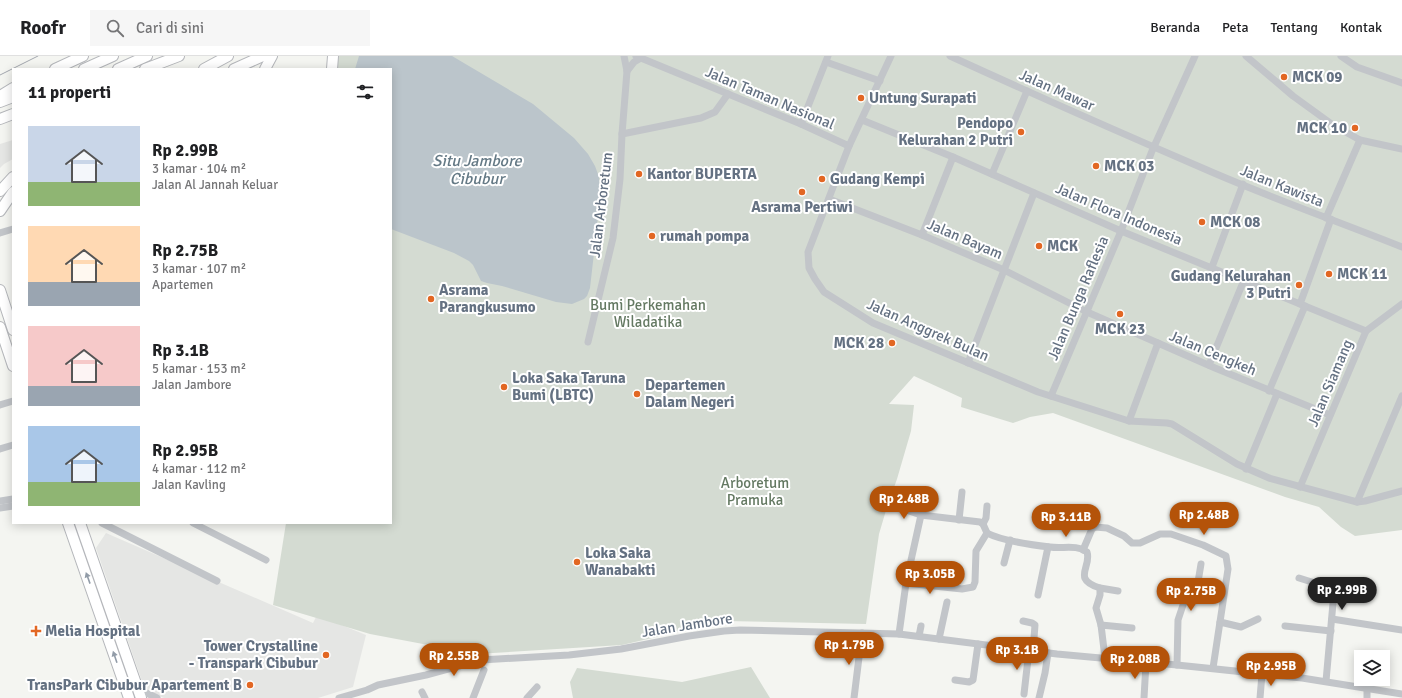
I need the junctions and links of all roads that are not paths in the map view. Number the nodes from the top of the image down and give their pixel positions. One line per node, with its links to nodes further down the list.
1 (83, 56): 17 (highway)
2 (112, 56): 18 (highway)
3 (147, 56): 19 (highway)
4 (179, 56): 20 (highway)
5 (227, 56): 21 (highway)
6 (263, 56): 22 (highway)
7 (272, 56): 23 (highway)
8 (333, 56): 24 (highway)
9 (624, 56): 25 (street, Jalan Arboretum)
10 (891, 56): 26 (street, Jalan Anggrek Bulan)
11 (950, 56): 29 (street, Jalan Mawar)
12 (1195, 56): 41 (street, Jalan Bunga Raflesia)
13 (1246, 56): 39 (street)
14 (1341, 56): 27 (street)
15 (638, 57): 25 (street); 30 (street, Jalan Taman Nasional)
16 (827, 59): 26 (street); 37 (street)
17 (57, 68)
18 (86, 68)
19 (120, 68)
20 (149, 68)
21 (206, 68)
22 (236, 68)
23 (266, 68)
24 (332, 68)
25 (627, 71): 38 (street, Jalan Arboretum)
26 (880, 81): 36 (street, Jalan Anggrek Bulan)
27 (1402, 83)
28 (12, 89): 31 (highway)
29 (1027, 91): 41 (street, Jalan Mawar); 44 (street)
30 (728, 94): 37 (street, Jalan Taman Nasional); 38 (street)
31 (0, 96)
32 (12, 97): 33 (highway)
33 (0, 102)
34 (12, 114): 35 (highway)
35 (0, 119)
36 (862, 120): 40 (street, Jalan Anggrek Bulan); 43 (street, Jalan Flora Indonesia)
37 (801, 124): 40 (street, Jalan Taman Nasional)
38 (622, 134): 69 (street, Jalan Arboretum)
39 (1360, 140): 42 (street); 52 (street)
40 (849, 146): 50 (street, Jalan Anggrek Bulan)
41 (1154, 146): 46 (street, Jalan Kawista); 54 (street, Jalan Bunga Raflesia)
42 (1402, 150)
43 (953, 157): 44 (street, Jalan Flora Indonesia); 56 (street)
44 (992, 174): 49 (street, Jalan Flora Indonesia)
45 (12, 178): 47 (highway)
46 (1243, 184): 52 (street, Jalan Kawista); 58 (street)
47 (0, 191)
48 (12, 193): 51 (highway)
49 (1034, 193): 54 (street, Jalan Flora Indonesia); 59 (street)
50 (829, 199): 56 (street, Jalan Bayam); 72 (street, Jalan Anggrek Bulan)
51 (0, 211)
52 (1328, 218): 57 (street, Jalan Kawista); 64 (street)
53 (12, 229): 55 (street)
54 (1121, 231): 58 (street, Jalan Flora Indonesia); 65 (street, Jalan Bunga Raflesia)
55 (0, 233)
56 (922, 235): 59 (street, Jalan Bayam)
57 (1402, 247)
58 (1212, 267): 60 (street, Jalan Flora Indonesia)
59 (1004, 270): 65 (street, Jalan Bayam); 72 (street)
60 (1244, 280): 64 (street, Jalan Flora Indonesia); 73 (street)
61 (0, 290): 63 (highway)
62 (1402, 304): 68 (street, Jalan Siamang)
63 (9, 305): 66 (highway)
64 (1302, 305): 68 (street, Jalan Flora Indonesia); 74 (street)
65 (1087, 312): 70 (street, Jalan Cengkeh); 76 (street, Jalan Bunga Raflesia)
66 (12, 324)
67 (0, 327): 71 (highway)
68 (1366, 331): 80 (street, Jalan Siamang)
69 (588, 342)
70 (1158, 343): 73 (street, Jalan Cengkeh); 81 (street)
71 (12, 363)
72 (968, 363): 76 (street, Jalan Anggrek Bulan)
73 (1209, 365): 74 (street, Jalan Cengkeh)
74 (1269, 390): 75 (street, Jalan Cengkeh)
75 (1277, 394): 80 (street, Jalan Cengkeh); 84 (street)
76 (1051, 396): 81 (street, Jalan Anggrek Bulan)
77 (1402, 396): 90 (street)
78 (12, 401): 79 (street)
79 (0, 405)
80 (1330, 415): 85 (street, Jalan Siamang)
81 (1129, 421): 84 (street, Jalan Anggrek Bulan)
82 (12, 445): 83 (street)
83 (0, 449)
84 (1246, 469): 85 (street, Jalan Anggrek Bulan)
85 (1300, 487): 90 (street, Jalan Anggrek Bulan)
86 (1402, 491): 90 (street)
87 (962, 492): 96 (street)
88 (12, 499): 89 (street)
89 (0, 501)
90 (1360, 502)
91 (12, 506): 94 (street)
92 (894, 506): 95 (street)
93 (987, 506): 101 (street)
94 (0, 508)
95 (921, 515): 96 (street); 111 (street)
96 (959, 520): 101 (street)
97 (68, 524): 117 (highway, one-way to 97)
98 (80, 524): 116 (highway)
99 (104, 524): 110 (street)
100 (195, 524): 106 (street)
101 (983, 524): 102 (street)
102 (987, 533): 103 (street); 111 (street)
103 (1010, 540): 104 (street); 107 (street)
104 (1048, 547): 105 (street); 114 (street)
105 (1083, 550): 112 (street); 121 (street)
106 (266, 560)
107 (1004, 564)
108 (1201, 564): 137 (street)
109 (1299, 578): 118 (street)
110 (217, 581)
111 (906, 583): 129 (street)
112 (1100, 588): 113 (street); 122 (street)
113 (1118, 591)
114 (1038, 595)
115 (947, 602): 131 (street)
116 (111, 610): 117 (highway); 145 (highway)
117 (100, 614): 148 (highway, one-way to 117)
118 (1332, 618): 126 (street); 127 (street)
119 (1258, 619): 121 (street)
120 (1023, 621): 133 (street)
121 (1220, 622): 138 (street)
122 (1101, 625): 125 (street); 135 (street)
123 (921, 626): 130 (street)
124 (1285, 626): 127 (street)
125 (1132, 628)
126 (1402, 630)
127 (1330, 631): 142 (street)
128 (862, 633): 129 (street, Jalan Jambore); 150 (street, Jalan Jambore); 153 (street)
129 (899, 634): 130 (street, Jalan Jambore)
130 (919, 636): 131 (street, Jalan Jambore)
131 (939, 639): 132 (street, Jalan Jambore)
132 (978, 644): 133 (street, Jalan Jambore); 141 (street)
133 (1031, 651): 134 (street, Jalan Jambore); 146 (street)
134 (1048, 653): 135 (street, Jalan Jambore); 154 (street)
135 (1104, 658): 136 (street, Jalan Jambore)
136 (1146, 663): 137 (street, Jalan Jambore); 155 (street)
137 (1177, 665): 138 (street, Jalan Jambore)
138 (1213, 668): 140 (street, Jalan Jambore)
139 (484, 670): 151 (street)
140 (1262, 674): 142 (street, Jalan Jambore); 156 (street)
141 (956, 680)
142 (1326, 681): 144 (street, Jalan Jambore)
143 (537, 687): 152 (street)
144 (1367, 688): 147 (street, Jalan Jambore); 157 (street)
145 (139, 694): 149 (street)
146 (1024, 694)
147 (1402, 694)
148 (129, 698)
149 (156, 698)
150 (339, 698)
151 (473, 698)
152 (527, 698)
153 (854, 698)
154 (1039, 698)
155 (1144, 698)
156 (1260, 698)
157 (1367, 698)

